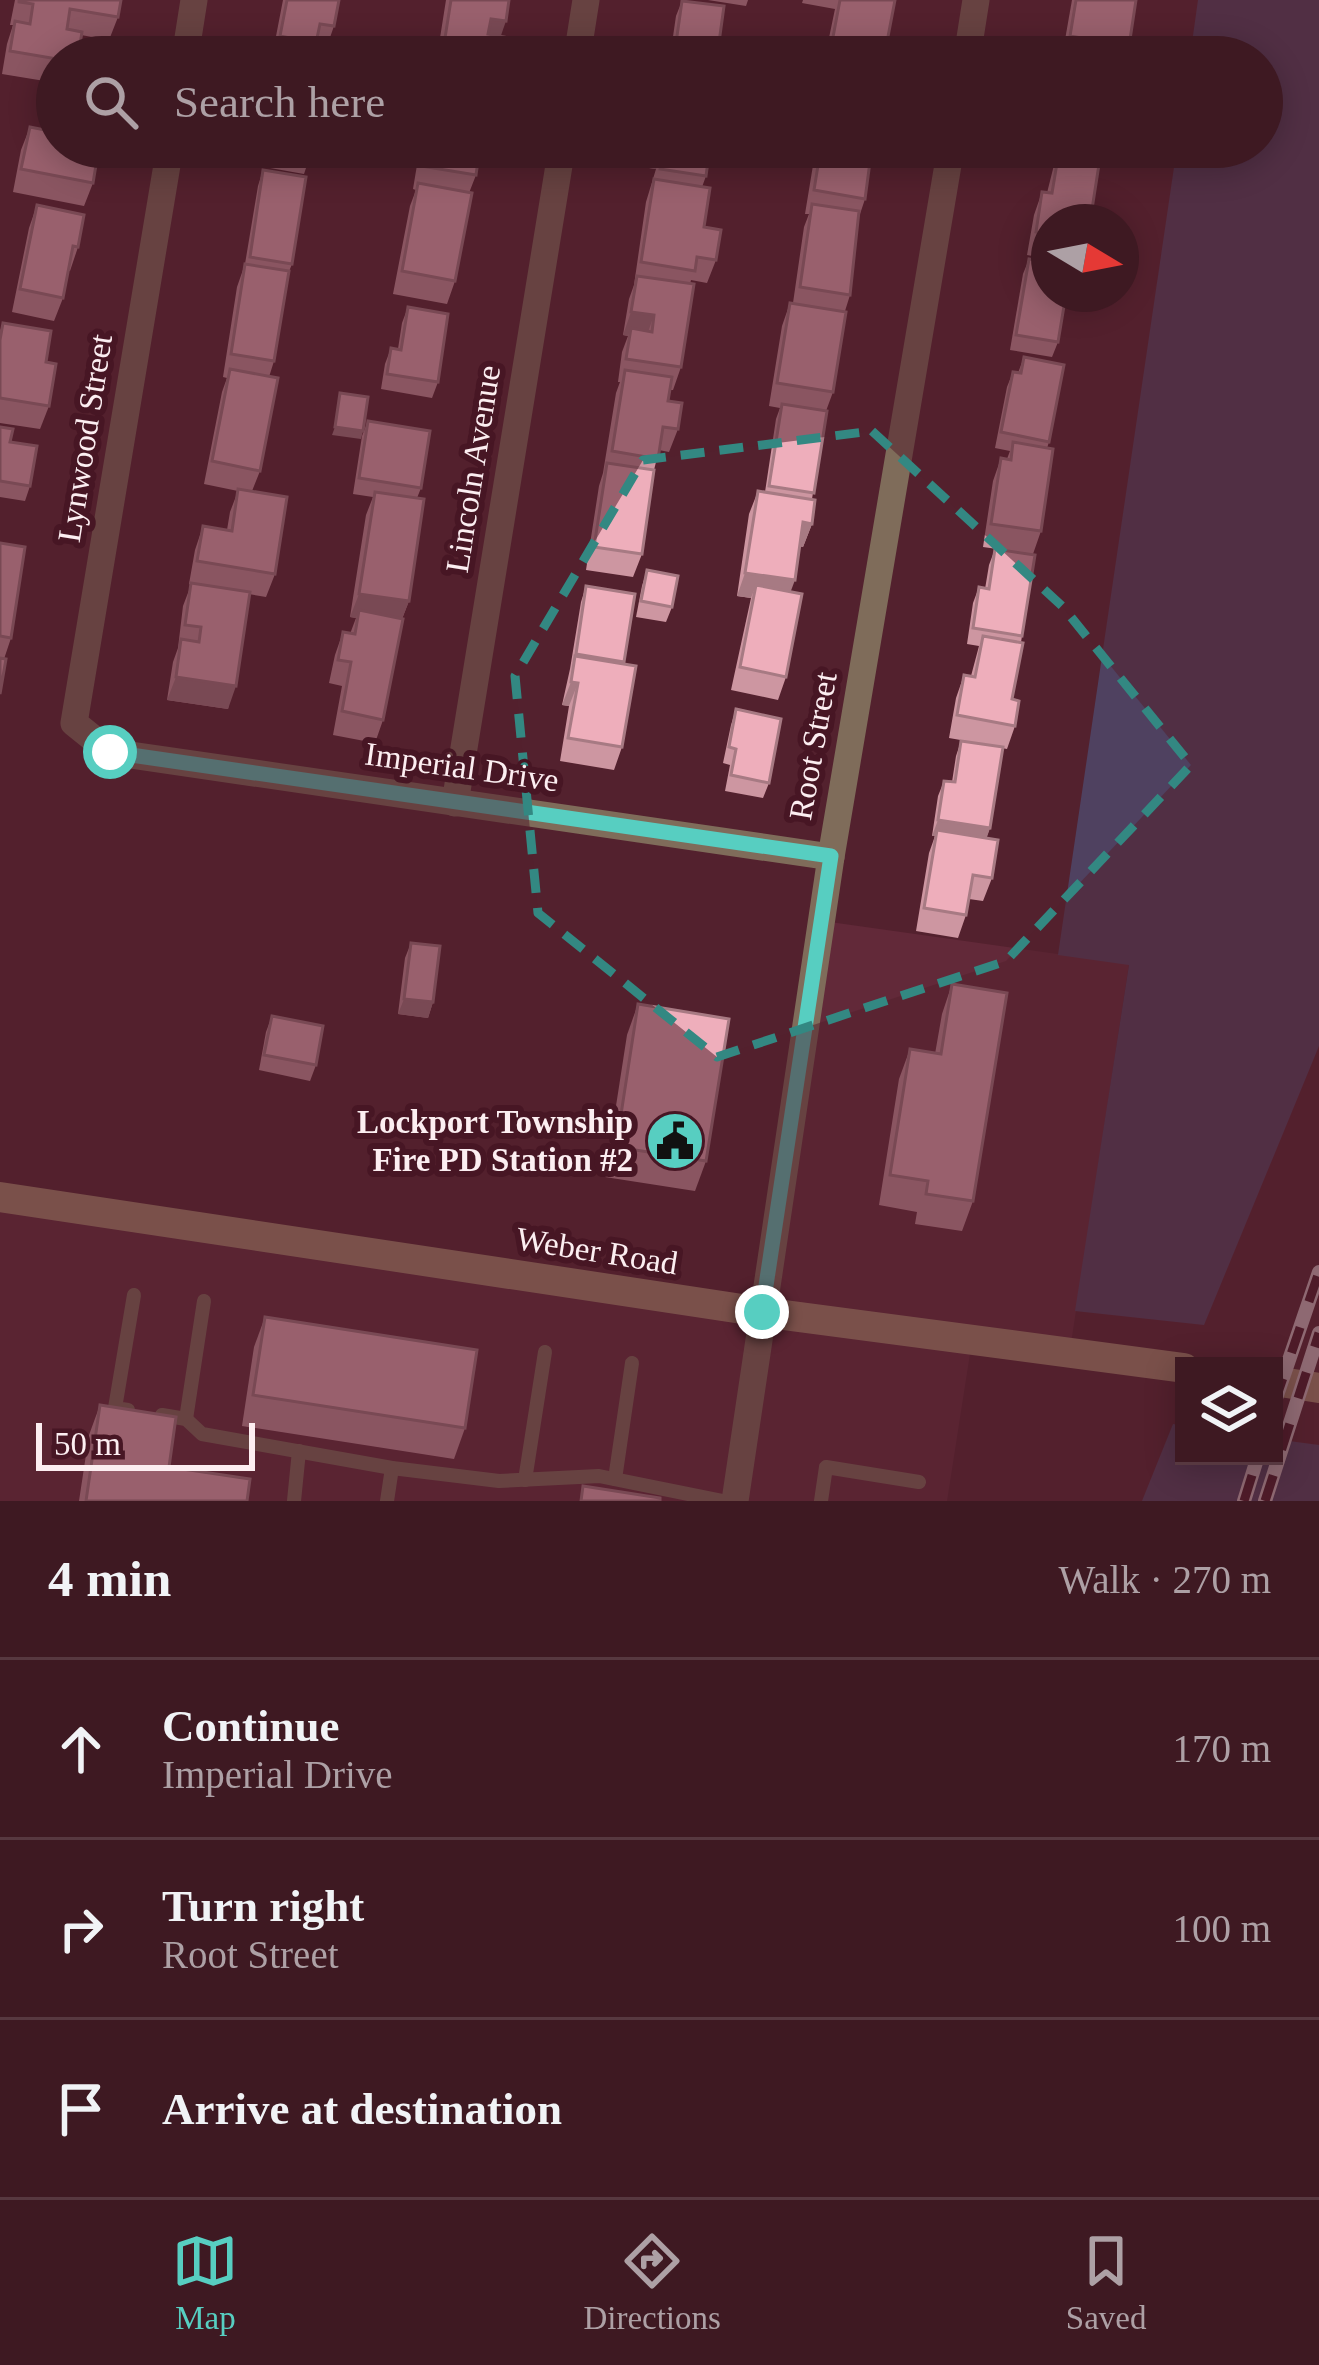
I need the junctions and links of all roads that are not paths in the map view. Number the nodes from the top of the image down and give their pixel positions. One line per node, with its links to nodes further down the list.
1 (194, 0): 4 (street)
2 (586, 0): 5 (street)
3 (976, 0): 6 (street)
4 (188, 36)
5 (580, 36)
6 (970, 36)
7 (166, 168): 10 (street, Lynwood Street)
8 (559, 168): 11 (street, Lincoln Avenue)
9 (947, 168): 12 (street, Root Street)
10 (88, 735): 11 (street, Imperial Drive)
11 (455, 803): 12 (street, Imperial Drive)
12 (831, 856): 16 (street, Root Street)
13 (0, 1197): 16 (main road, Weber Road)
14 (134, 1295): 22 (lane)
15 (205, 1301): 22 (lane)
16 (762, 1312): 19 (main road, Weber Road); 31 (street, Root Street)
17 (545, 1352): 26 (lane)
18 (632, 1363): 25 (lane)
19 (1175, 1367)
20 (1283, 1382): 21 (main road)
21 (1319, 1388)
22 (186, 1419): 23 (lane)
23 (299, 1451): 24 (lane); 28 (lane)
24 (392, 1468): 26 (lane); 29 (lane)
25 (614, 1479): 26 (lane); 30 (lane)
26 (525, 1480)
27 (919, 1482): 32 (lane)
28 (294, 1501)
29 (387, 1501)
30 (722, 1501)
31 (735, 1501)
32 (821, 1501)

